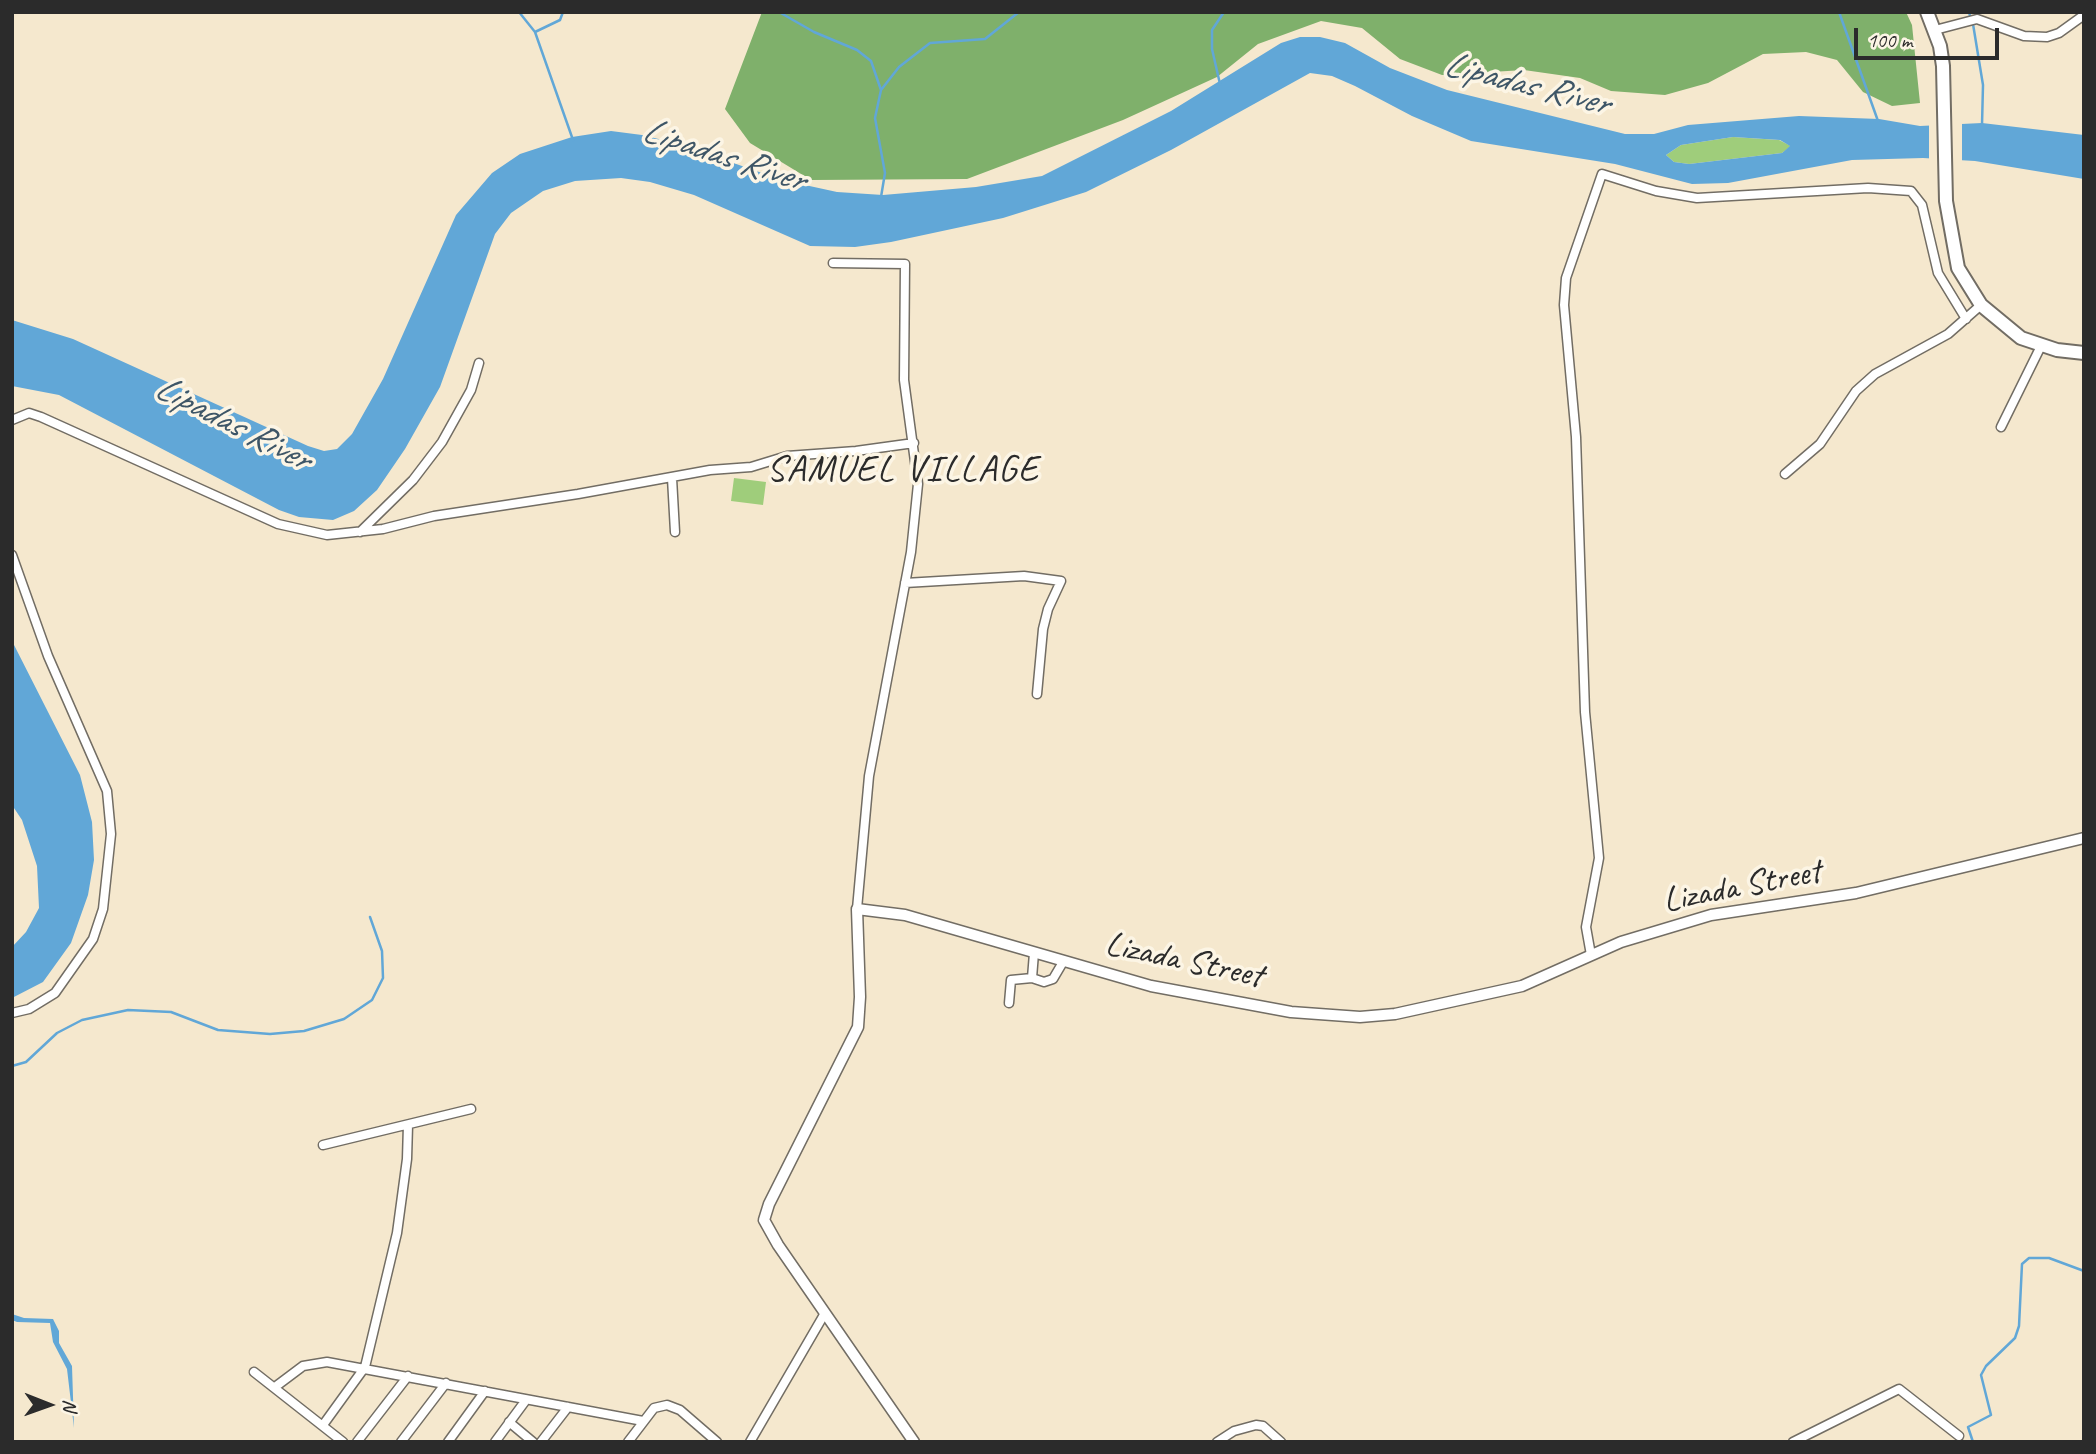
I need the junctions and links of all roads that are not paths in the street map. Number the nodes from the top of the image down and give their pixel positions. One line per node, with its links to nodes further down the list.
1 (1927, 12): 3 (highway)
2 (2084, 15): 3 (street)
3 (1936, 30): 5 (highway)
4 (833, 263): 12 (street)
5 (1981, 305): 6 (street); 7 (highway)
6 (1966, 319): 13 (street); 23 (street)
7 (2041, 346): 8 (highway); 11 (street)
8 (2084, 353)
9 (479, 363): 15 (street)
10 (12, 420): 15 (street)
11 (2001, 427)
12 (914, 443): 14 (street); 18 (street)
13 (1785, 474)
14 (672, 478): 15 (street); 16 (street)
15 (360, 532)
16 (675, 532)
17 (12, 555): 27 (street)
18 (905, 583): 19 (street); 21 (street)
19 (1037, 694)
20 (2084, 838): 23 (street, Lizada Street)
21 (857, 909): 22 (street, Lizada Street); 31 (street)
22 (1034, 953): 24 (street, Lizada Street); 25 (street)
23 (1591, 955): 24 (street, Lizada Street)
24 (1063, 962): 25 (street)
25 (1032, 978): 26 (street)
26 (1009, 1003)
27 (12, 1013)
28 (471, 1109): 29 (street)
29 (408, 1125): 30 (street); 32 (street)
30 (323, 1146)
31 (825, 1313): 53 (street); 54 (street)
32 (365, 1367): 34 (street); 36 (street); 42 (street)
33 (254, 1372): 36 (street)
34 (408, 1376): 35 (street); 45 (street)
35 (446, 1383): 37 (street); 46 (street)
36 (275, 1387): 42 (street)
37 (485, 1391): 38 (street); 47 (street)
38 (526, 1399): 39 (street); 41 (street)
39 (568, 1407): 40 (street); 50 (street)
40 (643, 1421): 51 (street); 52 (street)
41 (509, 1422): 48 (street); 49 (street)
42 (323, 1425): 44 (street)
43 (1959, 1436): 57 (street)
44 (343, 1442)
45 (357, 1442)
46 (401, 1442)
47 (448, 1442)
48 (495, 1442)
49 (533, 1442)
50 (541, 1442)
51 (628, 1442)
52 (717, 1442)
53 (750, 1442)
54 (914, 1442)
55 (1217, 1442): 56 (street)
56 (1281, 1442)
57 (1793, 1442)

